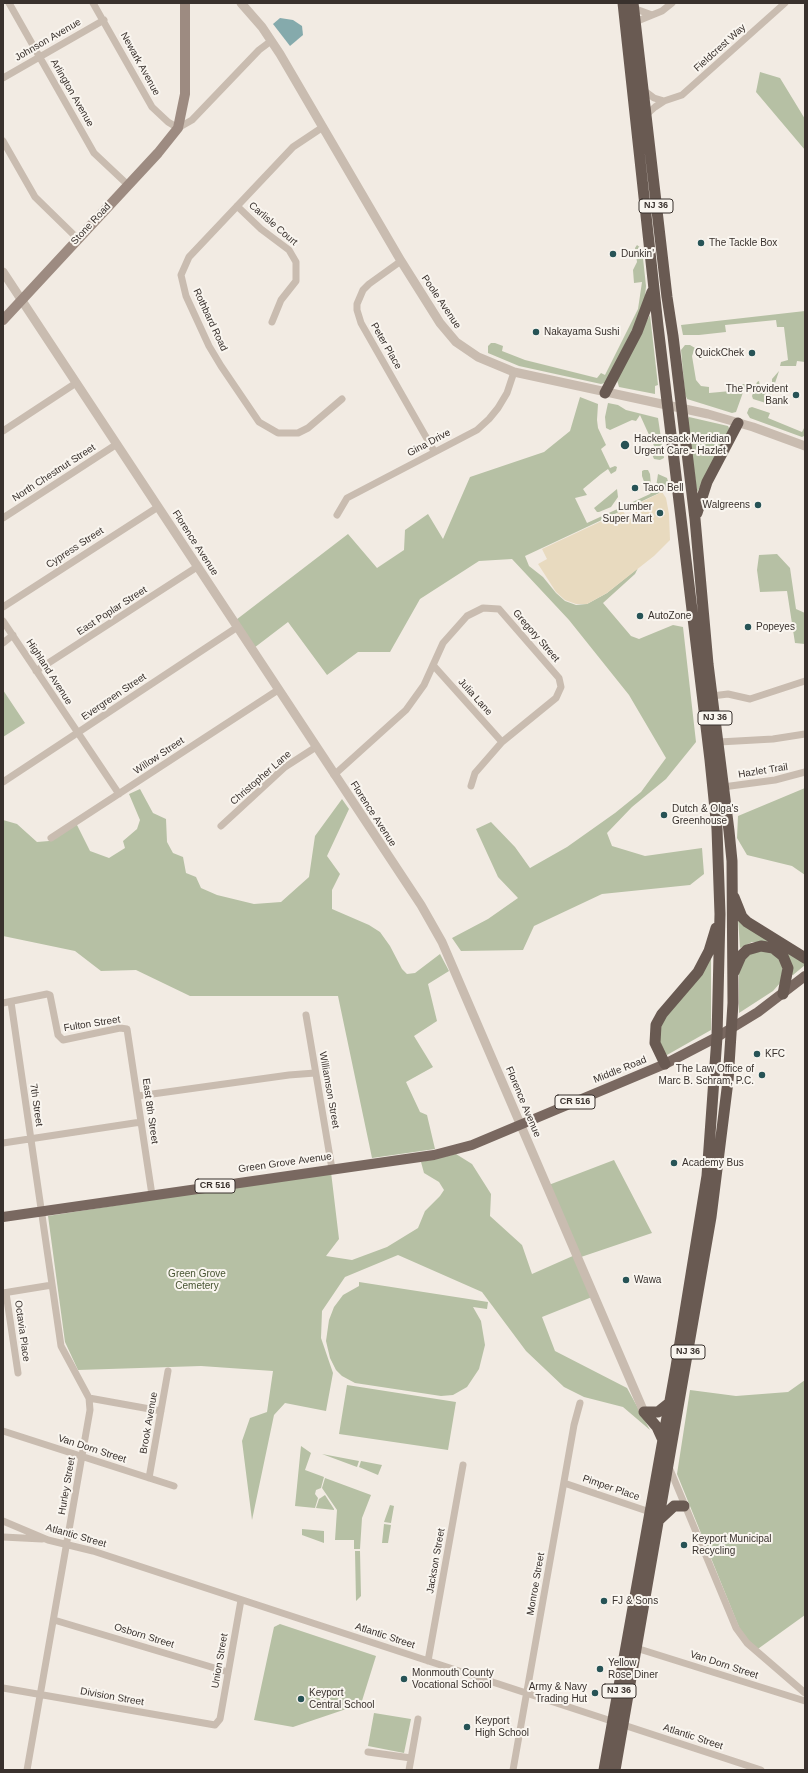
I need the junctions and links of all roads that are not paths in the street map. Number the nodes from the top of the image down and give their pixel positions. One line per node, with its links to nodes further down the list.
1 (9, 3): 13 (street, Arlington Avenue)
2 (93, 3): 10 (street, Newark Avenue)
3 (185, 3): 19 (main road, Stone Road)
4 (241, 3): 12 (street, Poole Avenue)
5 (623, 3): 26 (highway, NJ 36)
6 (672, 3): 9 (street)
7 (785, 3): 16 (street, Fieldcrest Way)
8 (633, 6): 9 (street); 11 (highway, NJ 36)
9 (652, 15): 11 (street)
10 (104, 20): 13 (street, Johnson Avenue); 19 (street, Newark Avenue)
11 (635, 22): 15 (highway, NJ 36)
12 (271, 41): 18 (street, Poole Avenue); 19 (street, Stone Road)
13 (39, 57): 14 (street, Johnson Avenue); 21 (street, Arlington Avenue)
14 (3, 78)
15 (642, 89): 16 (street); 17 (highway, NJ 36)
16 (664, 101): 17 (street, Fieldcrest Way)
17 (646, 115): 35 (highway, NJ 36)
18 (323, 127): 22 (street, Rothbard Road); 24 (street, Poole Avenue)
19 (178, 128): 21 (main road, Stone Road)
20 (3, 141): 23 (street)
21 (128, 185): 23 (main road, Stone Road)
22 (237, 206): 29 (street, Carlisle Court); 33 (street, Rothbard Road)
23 (78, 239): 27 (main road, Stone Road)
24 (401, 261): 30 (street, Poole Avenue); 40 (street, Peter Place)
25 (3, 272): 27 (street, Florence Avenue)
26 (654, 287): 32 (highway); 34 (highway, NJ 36)
27 (22, 299): 28 (main road, Stone Road); 31 (street, Florence Avenue)
28 (3, 320)
29 (272, 322)
30 (514, 372): 32 (street, Poole Avenue); 40 (street, Gina Drive)
31 (76, 383): 37 (street); 38 (street, Florence Avenue)
32 (605, 393): 34 (street, Poole Avenue)
33 (342, 399)
34 (667, 406): 35 (street, Poole Avenue); 70 (highway, NJ 36)
35 (682, 409): 36 (street, Poole Avenue); 44 (highway, NJ 36)
36 (738, 423): 39 (street, Poole Avenue); 44 (highway)
37 (3, 431)
38 (116, 444): 41 (street, Florence Avenue); 43 (street, North Chestnut Street)
39 (805, 446)
40 (434, 451): 42 (street, Gina Drive)
41 (158, 507): 45 (street, Florence Avenue); 46 (street, Cypress Street)
42 (337, 515)
43 (3, 518)
44 (695, 519): 55 (highway, NJ 36)
45 (197, 567): 48 (street, Florence Avenue); 52 (street, East Poplar Street)
46 (3, 607)
47 (3, 621): 49 (street, Highland Avenue)
48 (236, 628): 54 (street, Florence Avenue); 56 (street, Evergreen Street)
49 (13, 636): 50 (street); 52 (street, Highland Avenue)
50 (3, 643)
51 (433, 665): 58 (street, Julia Lane); 58 (street, Gregory Street); 62 (street, Gregory Street)
52 (36, 671): 56 (street, Highland Avenue)
53 (805, 681): 55 (street)
54 (278, 690): 60 (street, Florence Avenue); 66 (street, Willow Street)
55 (712, 696): 59 (highway, NJ 36)
56 (77, 733): 63 (street, Evergreen Street); 66 (street, Highland Avenue)
57 (805, 734): 59 (street)
58 (502, 742): 64 (street, Gregory Street)
59 (719, 742): 65 (highway, NJ 36)
60 (316, 748): 62 (street, Florence Avenue); 67 (street, Christopher Lane)
61 (805, 772): 65 (street, Hazlet Trail)
62 (334, 775): 85 (street, Florence Avenue)
63 (3, 782)
64 (471, 786)
65 (723, 787): 69 (highway, NJ 36)
66 (119, 794): 68 (street, Willow Street)
67 (221, 826)
68 (51, 838)
69 (732, 892): 71 (highway); 72 (highway, NJ 36)
70 (720, 914): 80 (highway, NJ 36); 81 (highway)
71 (805, 958)
72 (732, 976): 74 (highway); 78 (highway, NJ 36)
73 (805, 976): 74 (main road, Middle Road / CR 516)
74 (783, 994): 78 (main road, Middle Road / CR 516)
75 (11, 1002): 76 (street, Fulton Street); 79 (street, Fulton Street); 86 (street, 7th Street)
76 (3, 1003)
77 (306, 1015): 82 (street, Williamson Street)
78 (732, 1027): 80 (main road, Middle Road / CR 516); 106 (highway, NJ 36)
79 (127, 1029): 83 (street, East 8th Street)
80 (717, 1037): 81 (main road, Middle Road / CR 516); 99 (highway, NJ 36)
81 (665, 1064): 85 (main road, Middle Road / CR 516)
82 (316, 1073): 83 (street); 89 (street, Williamson Street)
83 (138, 1096): 84 (street, East 8th Street)
84 (141, 1122): 86 (street); 90 (street, East 8th Street)
85 (521, 1125): 88 (main road, Middle Road / CR 516); 101 (street, Florence Avenue)
86 (30, 1139): 87 (street); 91 (street, 7th Street)
87 (3, 1143)
88 (428, 1155): 89 (main road, Green Grove Avenue / CR 516)
89 (332, 1169): 90 (main road, Green Grove Avenue / CR 516)
90 (152, 1195): 91 (main road, Green Grove Avenue / CR 516)
91 (41, 1211): 92 (main road, Green Grove Avenue / CR 516); 93 (street, Hurley Street)
92 (3, 1217)
93 (52, 1285): 94 (street); 97 (street, Hurley Street)
94 (4, 1293): 96 (street, Octavia Place)
95 (168, 1371): 100 (street, Brook Avenue)
96 (18, 1373)
97 (89, 1398): 100 (street); 104 (street, Hurley Street)
98 (580, 1402): 108 (street, Monroe Street)
99 (668, 1404): 101 (highway); 103 (highway, NJ 36)
100 (161, 1411): 107 (street, Brook Avenue)
101 (644, 1412): 103 (highway)
102 (3, 1431): 104 (street, Van Dorn Street)
103 (662, 1438): 111 (highway, NJ 36)
104 (82, 1456): 107 (street, Van Dorn Street); 116 (street, Hurley Street)
105 (463, 1465): 120 (street, Jackson Street)
106 (669, 1466): 110 (street); 112 (highway, NJ 36)
107 (149, 1478): 109 (street, Van Dorn Street)
108 (564, 1483): 111 (street, Pimper Place); 123 (street, Monroe Street)
109 (174, 1486)
110 (684, 1506): 112 (highway); 124 (street)
111 (650, 1512): 128 (highway, NJ 36)
112 (660, 1519): 119 (highway, NJ 36)
113 (3, 1521): 115 (street, Atlantic Street)
114 (3, 1537): 115 (street)
115 (48, 1540): 116 (street, Atlantic Street)
116 (67, 1544): 117 (street, Atlantic Street); 118 (street, Hurley Street)
117 (241, 1600): 120 (street, Atlantic Street); 121 (street, Union Street)
118 (54, 1620): 121 (street, Osborn Street); 125 (street, Hurley Street)
119 (636, 1648): 126 (street, Van Dorn Street); 128 (highway, NJ 36)
120 (428, 1661): 123 (street, Atlantic Street)
121 (228, 1672): 129 (street, Union Street)
122 (3, 1688): 125 (street, Division Street)
123 (528, 1693): 128 (street, Atlantic Street); 134 (street, Monroe Street)
124 (805, 1693)
125 (41, 1695): 129 (street, Division Street); 132 (street, Hurley Street)
126 (805, 1701)
127 (418, 1718): 131 (street)
128 (618, 1723): 135 (highway, NJ 36); 136 (highway, NJ 36); 137 (street, Atlantic Street)
129 (217, 1724)
130 (368, 1752): 131 (street)
131 (411, 1758): 133 (street)
132 (28, 1770)
133 (409, 1770)
134 (513, 1770)
135 (604, 1770)
136 (615, 1770)
137 (761, 1770)

